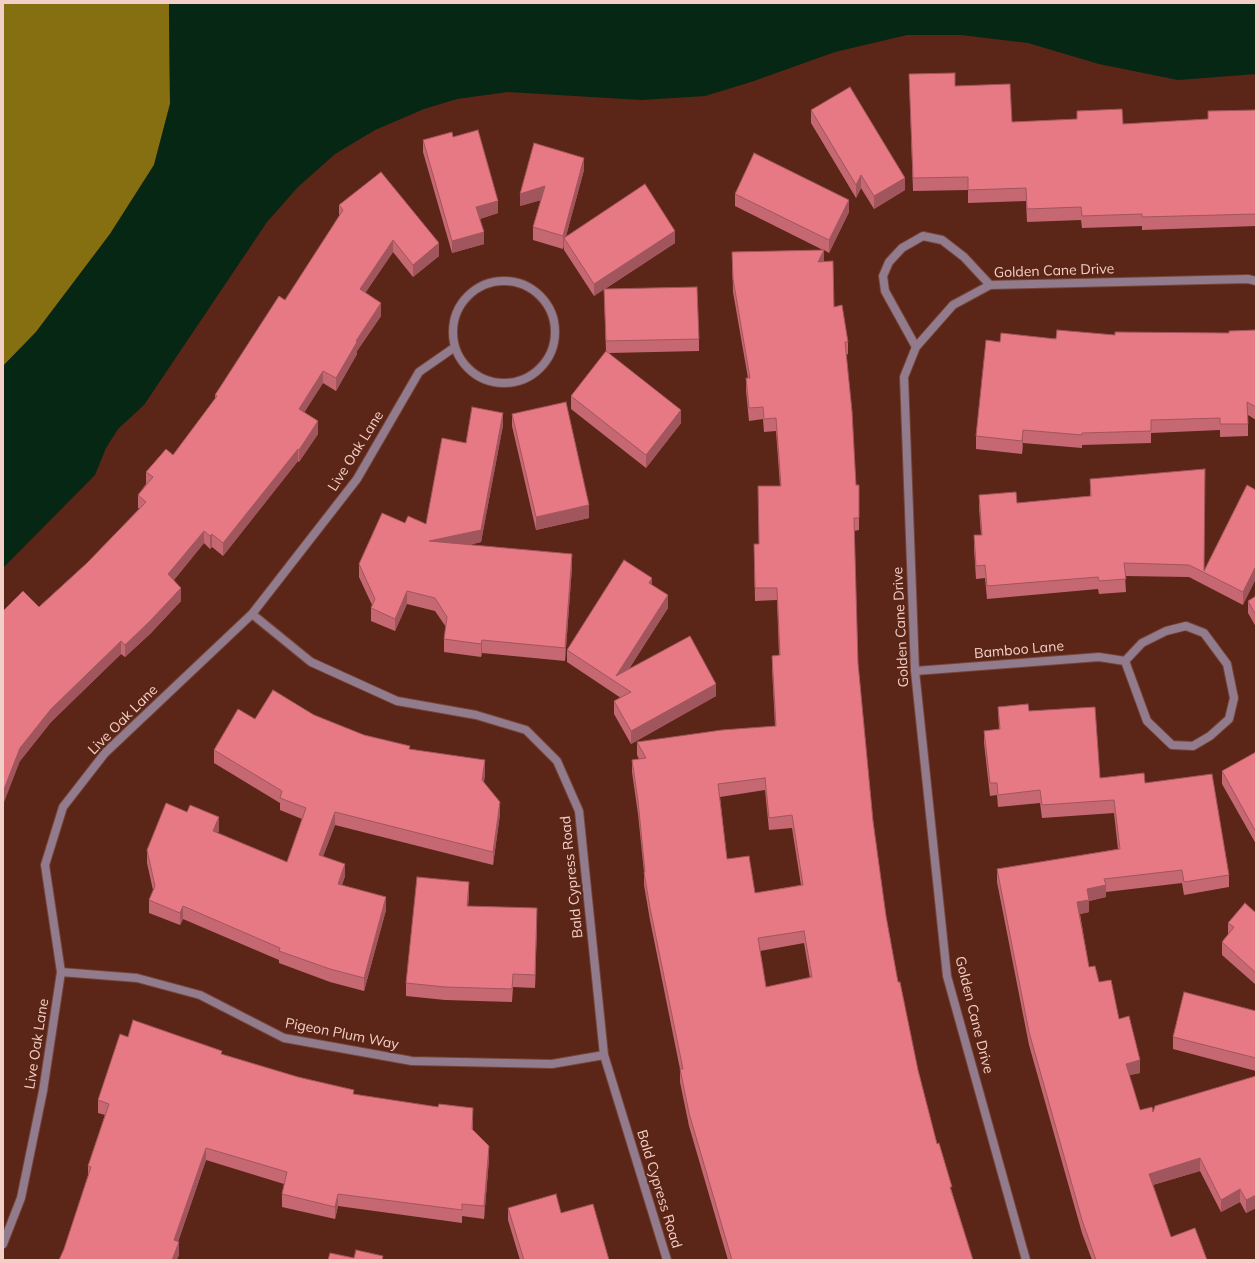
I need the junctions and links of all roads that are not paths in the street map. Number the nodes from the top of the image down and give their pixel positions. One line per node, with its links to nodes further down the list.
1 (1256, 281): 2 (street, Golden Cane Drive)
2 (990, 285): 4 (street, Golden Cane Drive); 4 (street)
3 (455, 347): 3 (street); 5 (street, Live Oak Lane)
4 (916, 347): 7 (street, Golden Cane Drive)
5 (252, 614): 8 (street, Live Oak Lane); 9 (street, Bald Cypress Road)
6 (1125, 661): 6 (street); 7 (street, Bamboo Lane)
7 (915, 671): 12 (street, Golden Cane Drive)
8 (61, 972): 9 (street, Pigeon Plum Way); 10 (street, Live Oak Lane)
9 (604, 1055): 11 (street, Bald Cypress Road)
10 (3, 1244)
11 (667, 1260)
12 (1026, 1260)

